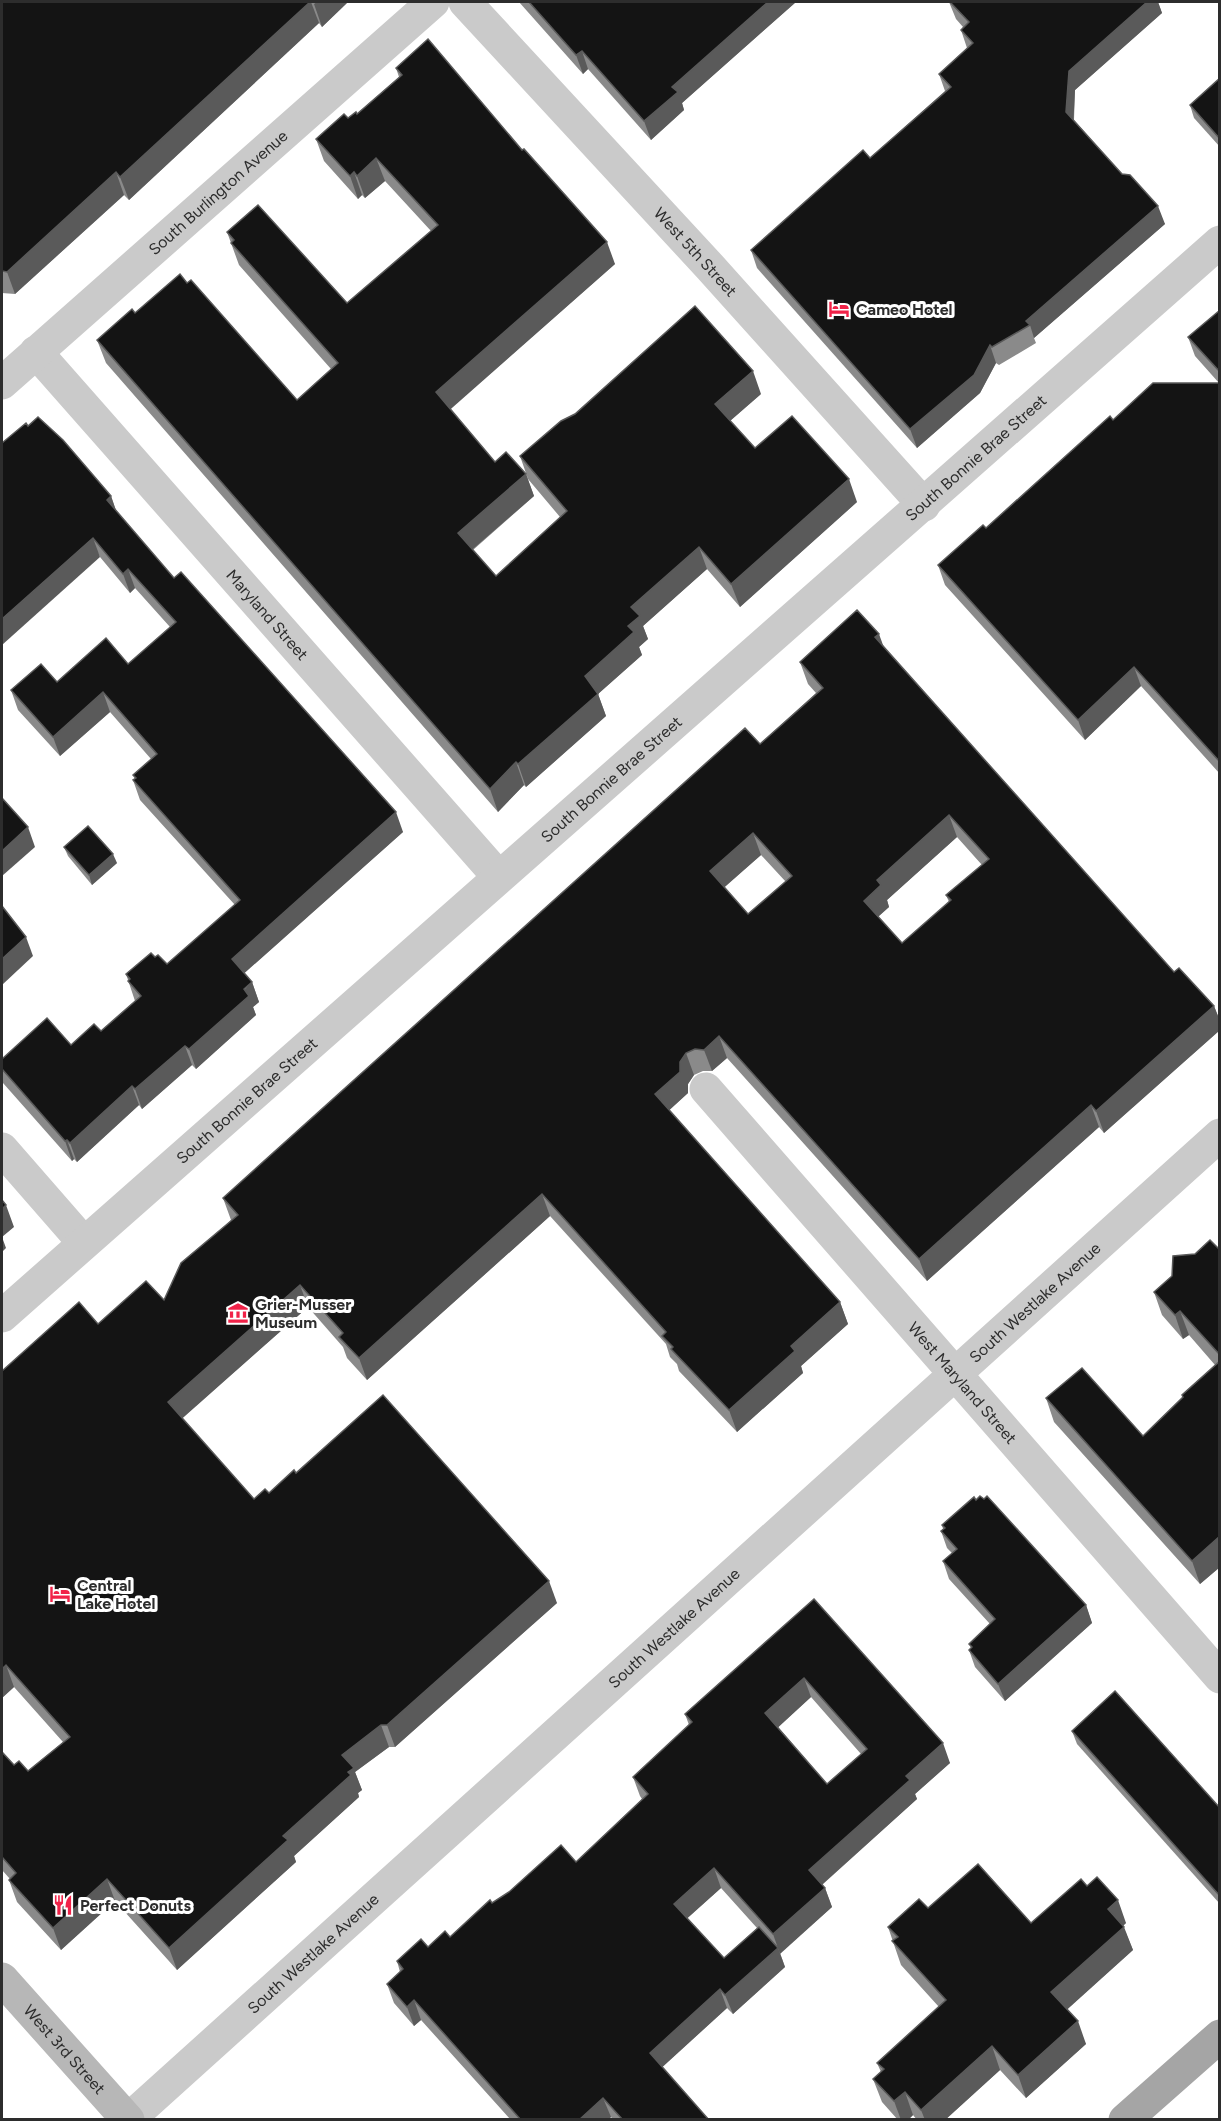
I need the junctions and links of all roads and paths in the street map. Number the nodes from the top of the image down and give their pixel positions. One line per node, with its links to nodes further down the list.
1 (433, 2): 4 (street, South Burlington Avenue)
2 (465, 2): 6 (street, West 5th Street)
3 (1220, 242): 6 (street, South Bonnie Brae Street)
4 (36, 352): 5 (street, South Burlington Avenue); 7 (street, Maryland Street)
5 (2, 383)
6 (924, 505): 7 (street, South Bonnie Brae Street)
7 (498, 876): 11 (street, South Bonnie Brae Street)
8 (706, 1089): 13 (street, West Maryland Street)
9 (1220, 1135): 13 (street, South Westlake Avenue)
10 (2, 1149): 11 (street)
11 (84, 1243): 12 (street, South Bonnie Brae Street)
12 (2, 1316)
13 (955, 1375): 14 (street, West Maryland Street); 17 (street, South Westlake Avenue)
14 (1220, 1677)
15 (2, 1979): 17 (main road, West 3rd Street)
16 (1220, 2036): 18 (main road)
17 (128, 2120)
18 (1125, 2120)

